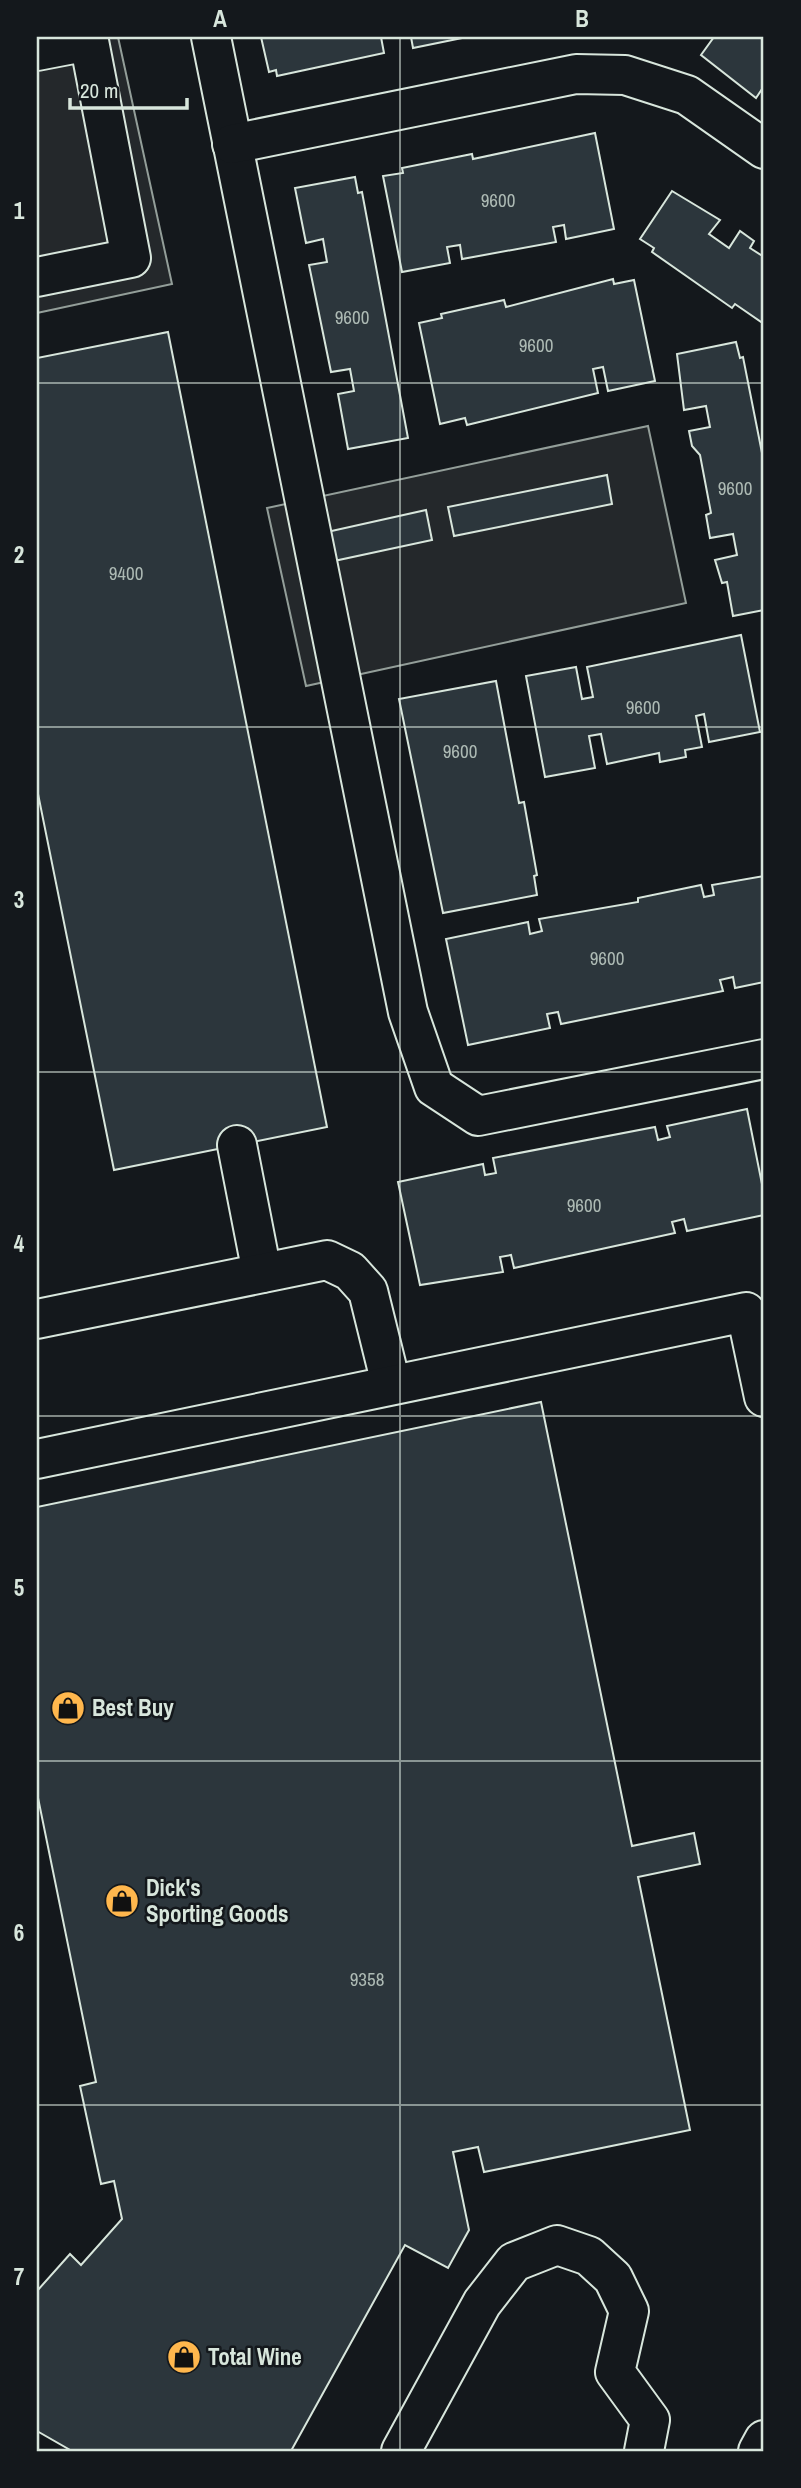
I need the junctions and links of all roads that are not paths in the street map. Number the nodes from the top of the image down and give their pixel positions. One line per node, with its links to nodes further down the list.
1 (211, 37): 3 (lane)
2 (37, 51): 5 (lane)
3 (232, 144): 4 (lane); 6 (lane)
4 (764, 149)
5 (37, 277)
6 (764, 1059)
7 (237, 1145): 8 (lane)
8 (262, 1273): 10 (lane); 11 (lane)
9 (755, 1311): 11 (lane); 12 (lane)
10 (37, 1319)
11 (391, 1384): 13 (lane)
12 (764, 1397)
13 (37, 1460)
14 (764, 2440): 17 (lane)
15 (401, 2451): 16 (lane)
16 (644, 2451)
17 (758, 2451)

